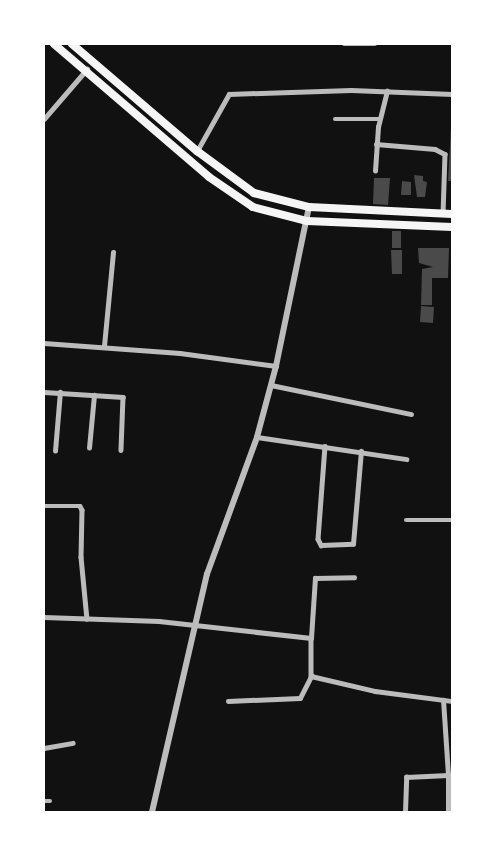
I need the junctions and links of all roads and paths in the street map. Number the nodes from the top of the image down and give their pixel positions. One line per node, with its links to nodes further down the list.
1 (54, 44): 5 (highway)
2 (72, 44): 12 (highway)
3 (344, 44): 4 (street)
4 (375, 44)
5 (87, 69): 10 (street); 17 (highway)
6 (387, 91): 7 (street); 9 (street); 12 (street)
7 (453, 94)
8 (335, 119): 9 (street)
9 (380, 119): 11 (street)
10 (44, 120)
11 (376, 144): 13 (street); 15 (street)
12 (197, 151): 14 (highway)
13 (375, 171)
14 (309, 207): 15 (highway); 17 (street)
15 (444, 214): 16 (highway)
16 (453, 214)
17 (307, 221): 18 (highway); 22 (street)
18 (453, 226)
19 (113, 252): 21 (street)
20 (44, 343): 21 (street)
21 (104, 346): 22 (street)
22 (276, 366): 23 (street)
23 (271, 385): 27 (street); 28 (street)
24 (44, 392): 25 (street)
25 (60, 392): 26 (street); 32 (street)
26 (94, 395): 30 (street); 31 (street)
27 (411, 414)
28 (257, 436): 29 (street); 41 (street)
29 (325, 446): 33 (street); 33 (street)
30 (89, 448)
31 (121, 450)
32 (55, 451)
33 (361, 451): 34 (street)
34 (406, 459)
35 (44, 506): 40 (street)
36 (406, 520): 37 (street)
37 (453, 520)
38 (354, 577): 42 (street)
39 (44, 617): 40 (street)
40 (87, 619): 41 (street)
41 (195, 625): 42 (street); 52 (street)
42 (311, 638): 43 (street)
43 (311, 676): 44 (street); 45 (street)
44 (228, 700)
45 (443, 700): 46 (street); 49 (street)
46 (453, 701)
47 (73, 743): 48 (street)
48 (44, 748)
49 (448, 775): 53 (street); 54 (street)
50 (44, 801): 51 (street)
51 (50, 801)
52 (152, 813)
53 (405, 813)
54 (448, 813)

